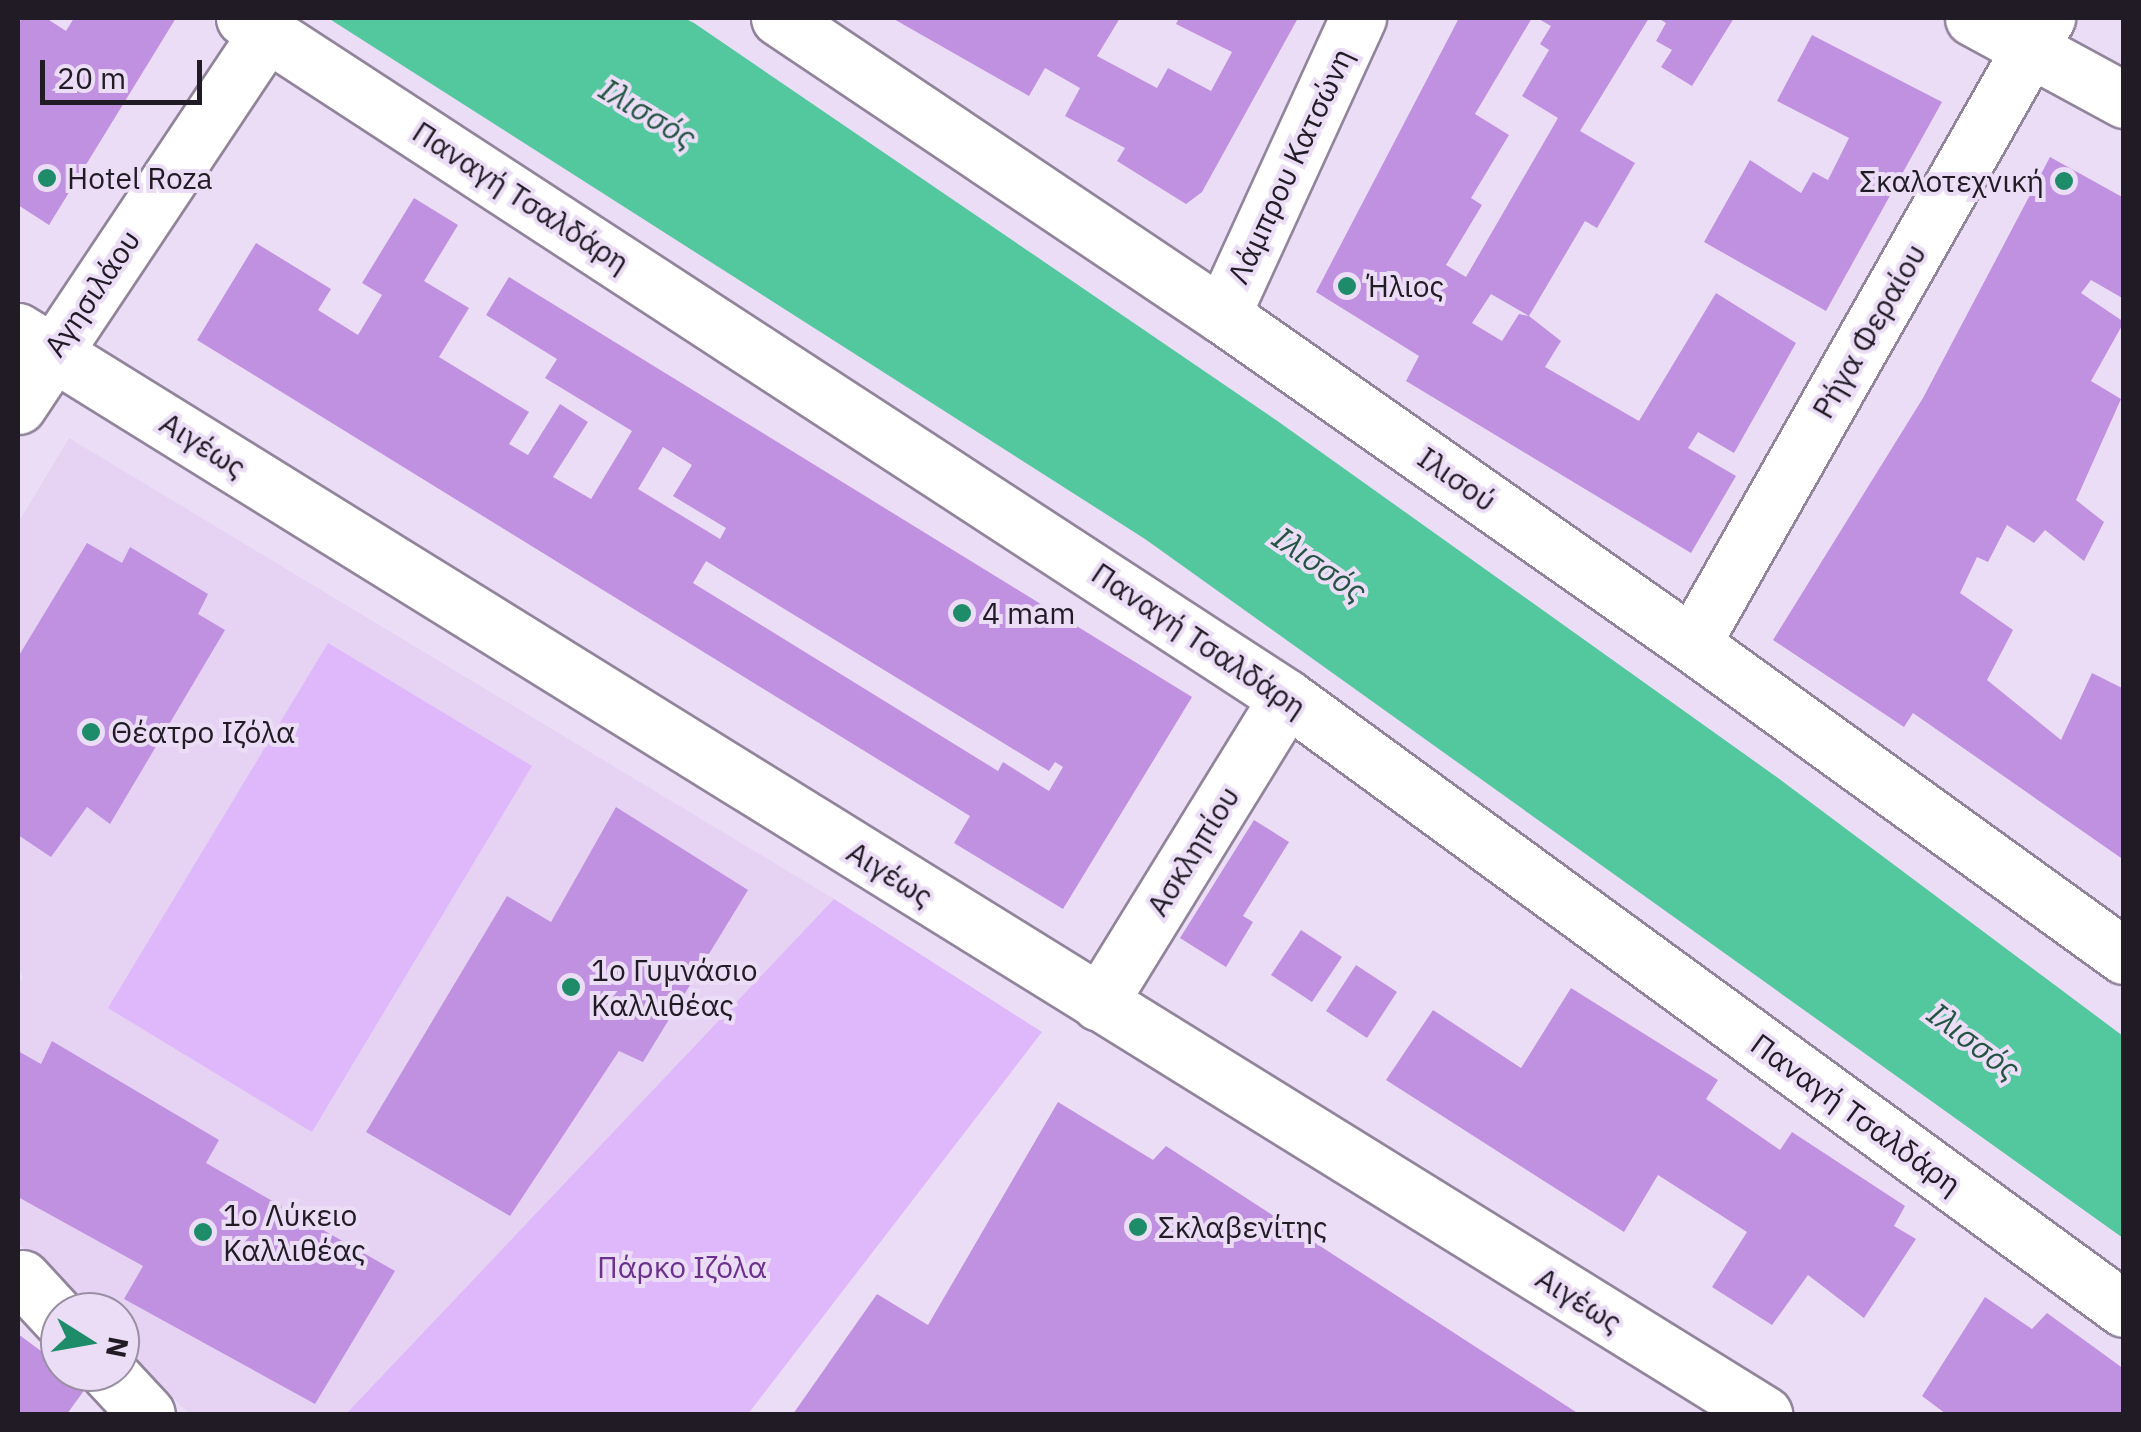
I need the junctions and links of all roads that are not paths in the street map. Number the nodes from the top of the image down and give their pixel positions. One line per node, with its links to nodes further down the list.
1 (779, 18): 7 (street, Ιλισού)
2 (1358, 18): 7 (street, Λάμπρου Κατσώνη)
3 (1973, 18): 5 (street)
4 (256, 25): 8 (street, Αγησιλάου); 11 (street, Παναγή Τσαλδάρη)
5 (2038, 33): 6 (street); 10 (street, Ρήγα Φεραίου)
6 (2124, 100)
7 (1222, 315): 10 (street, Ιλισού)
8 (35, 341): 9 (street, Αγησιλάου); 13 (street, Αιγέως)
9 (18, 406)
10 (1692, 644): 12 (street, Ιλισού)
11 (1287, 698): 13 (street, Ασκληπίου); 16 (street, Παναγή Τσαλδάρη)
12 (2124, 956)
13 (1099, 1003): 19 (street, Αιγέως)
14 (22, 1278): 15 (street)
15 (40, 1298)
16 (2124, 1308)
17 (127, 1392): 18 (street)
18 (147, 1414)
19 (1764, 1414)

